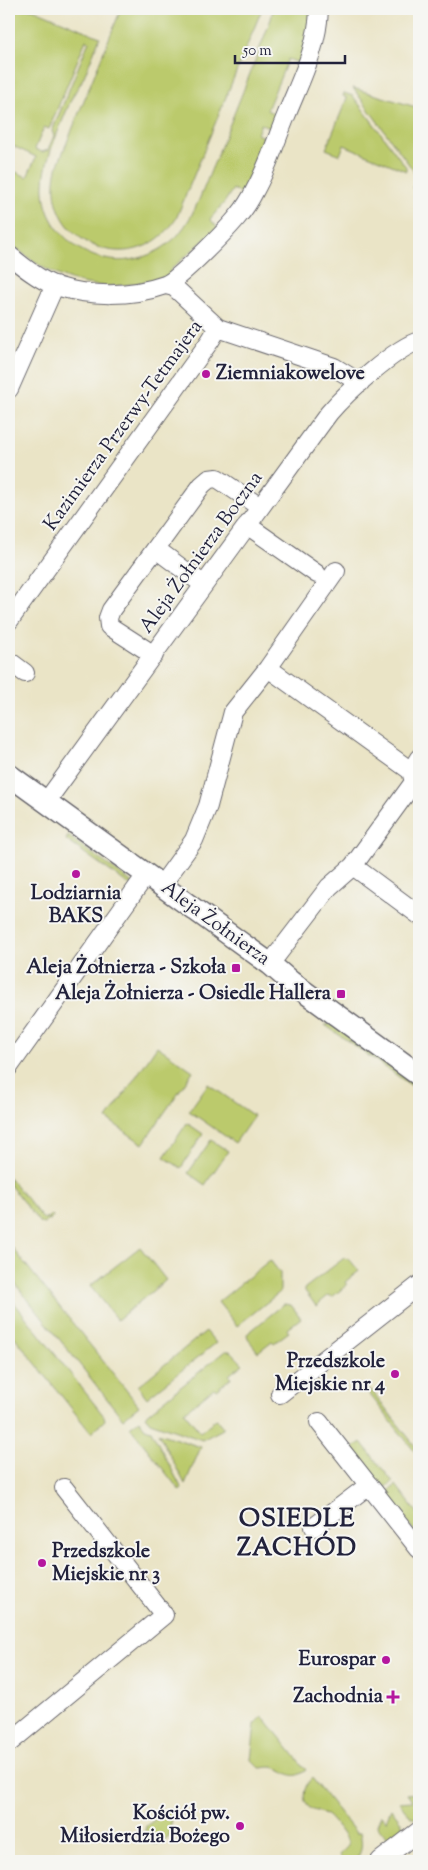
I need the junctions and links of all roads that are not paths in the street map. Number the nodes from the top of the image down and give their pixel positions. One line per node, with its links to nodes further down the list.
1 (319, 9): 4 (street)
2 (9, 255): 3 (street)
3 (55, 285): 4 (street); 8 (street)
4 (166, 285): 5 (street)
5 (218, 328): 7 (street, Kazimierza Przerwy-Tetmajera); 15 (street, Kazimierza Przerwy-Tetmajera)
6 (414, 343): 7 (street, Aleja Żołnierza Boczna)
7 (360, 383): 9 (street, Aleja Żołnierza Boczna)
8 (9, 389)
9 (260, 507): 10 (street, Aleja Żołnierza Boczna); 11 (street)
10 (247, 525): 13 (street); 14 (street, Aleja Żołnierza Boczna)
11 (156, 549): 14 (street); 16 (street)
12 (336, 571): 18 (street)
13 (317, 574)
14 (204, 585): 16 (street, Aleja Żołnierza Boczna)
15 (9, 621)
16 (154, 655): 22 (street, Aleja Żołnierza Boczna)
17 (9, 662): 19 (street)
18 (268, 668): 20 (street); 24 (street)
19 (25, 673)
20 (415, 764): 23 (street)
21 (9, 775): 22 (street, Aleja Żołnierza)
22 (46, 802): 24 (street, Aleja Żołnierza)
23 (353, 866): 25 (street); 26 (street)
24 (154, 880): 26 (street, Aleja Żołnierza); 27 (street)
25 (419, 915)
26 (270, 964): 28 (street, Aleja Żołnierza)
27 (9, 1067)
28 (419, 1075)
29 (419, 1285): 30 (street)
30 (280, 1394)
31 (319, 1422): 32 (street)
32 (369, 1485): 34 (street); 35 (street)
33 (64, 1488): 36 (street)
34 (314, 1527)
35 (419, 1548)
36 (9, 1743)
37 (419, 1831): 38 (street)
38 (380, 1861)

